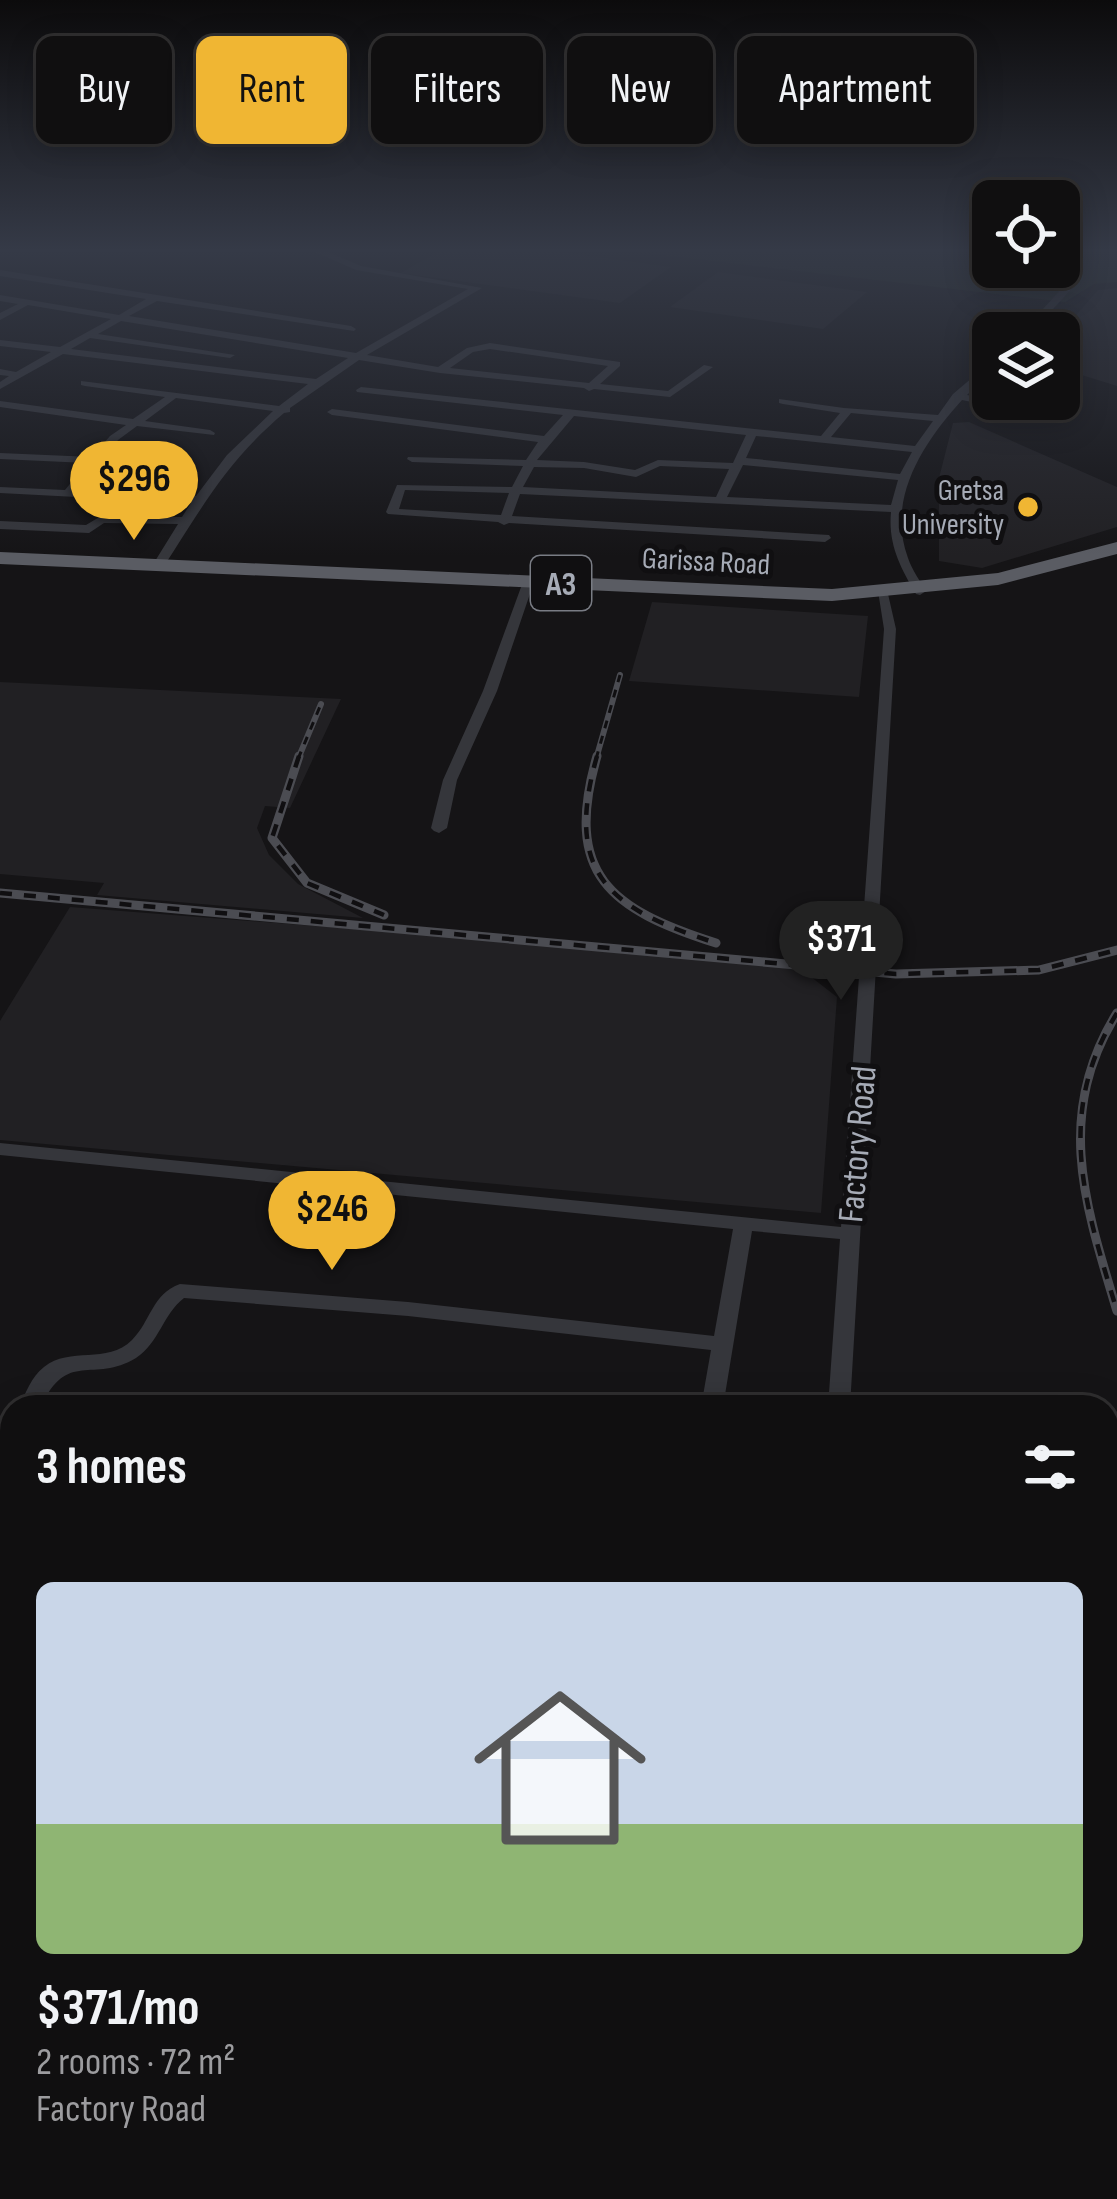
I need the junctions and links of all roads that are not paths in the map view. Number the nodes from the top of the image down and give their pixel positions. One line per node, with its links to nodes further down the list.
1 (57, 351): 17 (street)
2 (63, 351): 14 (street)
3 (196, 351): 9 (street)
4 (239, 351): 9 (street)
5 (312, 351): 11 (street)
6 (373, 351): 11 (street)
7 (469, 351): 15 (street)
8 (522, 351): 12 (street)
9 (230, 355): 14 (street)
10 (629, 355): 12 (street)
11 (360, 358): 15 (street); 19 (street)
12 (616, 364): 23 (street)
13 (708, 367): 23 (street)
14 (207, 368): 19 (street)
15 (440, 370): 18 (street)
16 (0, 372): 17 (street)
17 (17, 374): 22 (street)
18 (531, 381): 23 (street); 32 (street)
19 (322, 382): 33 (street)
20 (85, 383): 26 (street)
21 (972, 383): 25 (street)
22 (0, 386)
23 (589, 388)
24 (362, 390): 28 (street)
25 (960, 394): 27 (street); 37 (street)
26 (174, 395): 33 (street); 38 (street)
27 (972, 397)
28 (452, 401): 31 (street); 39 (street)
29 (784, 401): 34 (street)
30 (0, 404): 38 (street)
31 (489, 404): 32 (street); 41 (street)
32 (507, 406): 36 (street)
33 (286, 410): 61 (street)
34 (844, 411): 37 (street); 44 (street)
35 (332, 412): 39 (street)
36 (572, 413): 40 (street); 45 (street)
37 (938, 418): 46 (street)
38 (136, 422): 42 (street); 48 (street)
39 (425, 424): 41 (street)
40 (672, 424): 43 (street); 51 (street)
41 (465, 429): 45 (street)
42 (210, 433)
43 (752, 433): 44 (street); 54 (street)
44 (824, 439): 46 (street)
45 (546, 440): 53 (street)
46 (920, 450): 55 (street)
47 (0, 456): 48 (street)
48 (94, 460): 50 (street); 58 (street)
49 (412, 460): 53 (street)
50 (144, 462): 52 (street); 59 (street)
51 (658, 463): 53 (street); 54 (street)
52 (183, 464)
53 (528, 464): 57 (street)
54 (738, 464): 55 (street); 62 (street)
55 (907, 478): 64 (street)
56 (0, 490): 58 (street)
57 (516, 490): 60 (street); 66 (street); 66 (street)
58 (68, 493): 59 (street)
59 (119, 496): 61 (street)
60 (686, 499): 62 (street); 68 (street)
61 (200, 500): 65 (street)
62 (720, 501): 63 (street)
63 (771, 503): 64 (street); 69 (street)
64 (893, 509): 75 (street)
65 (188, 521): 67 (street); 73 (street)
66 (504, 523): 68 (street)
67 (0, 525)
68 (679, 531): 69 (street)
69 (768, 535): 70 (street)
70 (825, 538)
71 (1117, 548): 75 (highway, Garissa Road / A3)
72 (0, 558): 73 (highway, Garissa Road / A3)
73 (158, 566): 74 (highway, Garissa Road / A3)
74 (528, 582): 76 (highway, Garissa Road / A3); 77 (street)
75 (920, 591): 76 (highway, Garissa Road / A3)
76 (882, 594): 80 (street, Factory Road)
77 (440, 828)
78 (0, 1149): 79 (street)
79 (743, 1225): 80 (street); 81 (street)
80 (849, 1234): 84 (street, Factory Road)
81 (722, 1344): 82 (street); 83 (street)
82 (34, 1395)
83 (714, 1395)
84 (840, 1395)

